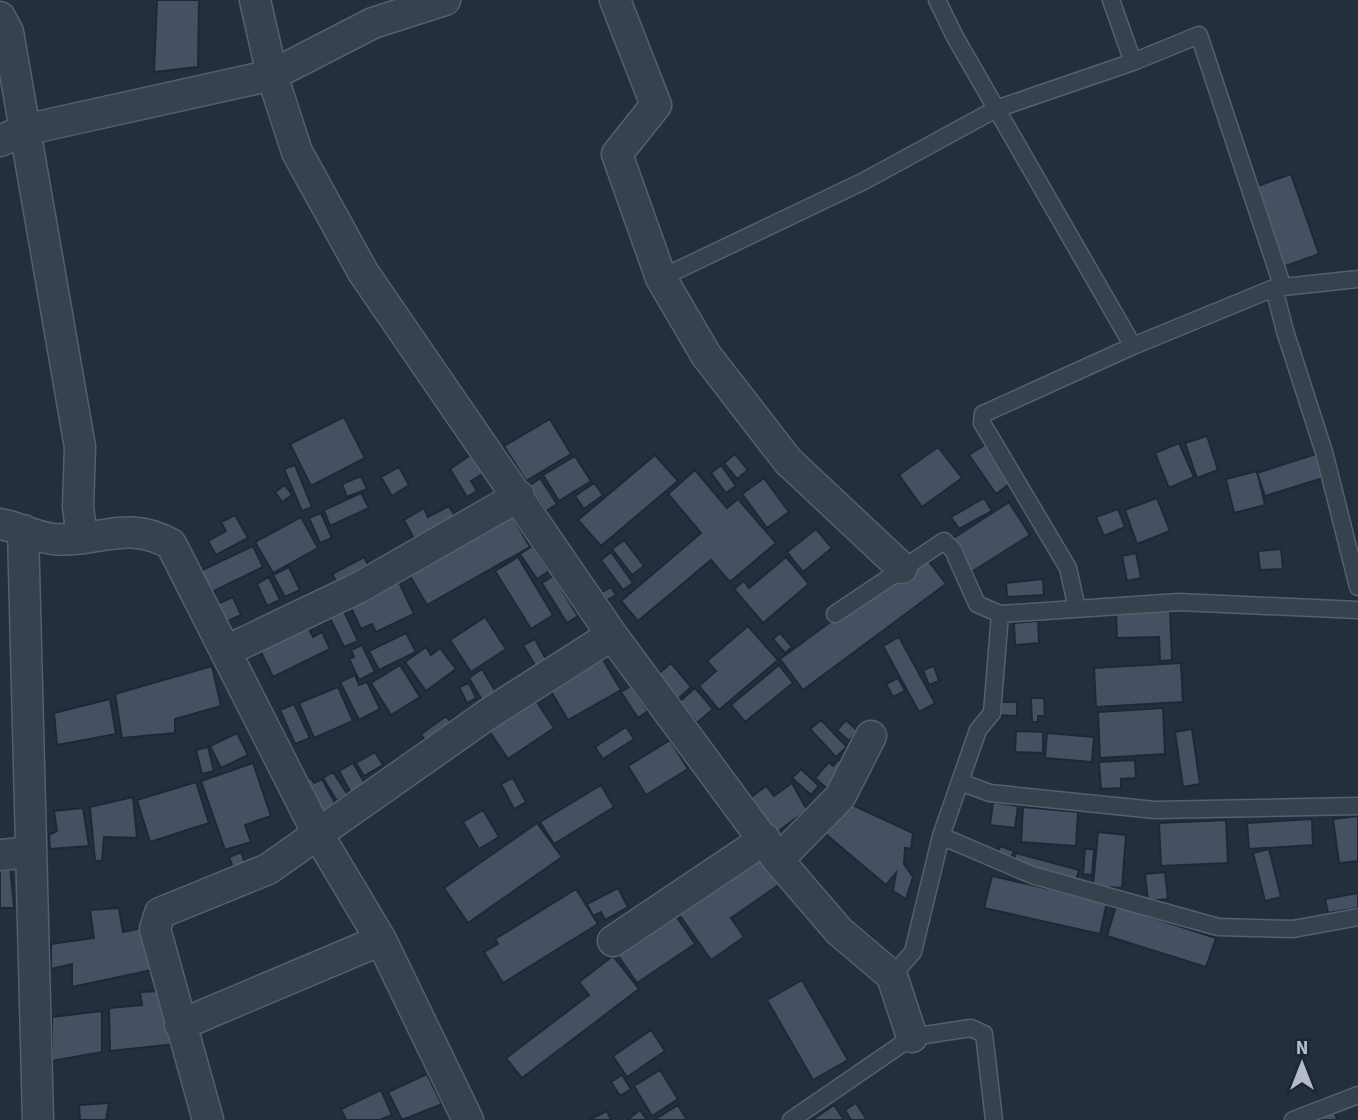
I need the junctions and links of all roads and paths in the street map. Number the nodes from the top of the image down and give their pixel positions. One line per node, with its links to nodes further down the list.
1 (255, 0): 8 (street)
2 (445, 0): 8 (street)
3 (615, 0): 11 (street)
4 (937, 0): 9 (lane)
5 (1111, 0): 7 (lane)
6 (0, 17): 10 (street)
7 (1133, 62): 9 (lane); 13 (lane)
8 (272, 75): 10 (street); 15 (street)
9 (996, 109): 11 (lane); 14 (lane)
10 (12, 136): 17 (street)
11 (661, 278): 18 (street)
12 (1358, 279): 13 (lane)
13 (1278, 287): 14 (lane); 19 (lane)
14 (1133, 346): 20 (lane)
15 (519, 496): 24 (street); 25 (street)
16 (11, 527): 17 (street); 26 (street)
17 (82, 538): 25 (street)
18 (901, 568): 22 (lane); 23 (lane)
19 (1358, 587)
20 (1077, 609): 21 (lane); 23 (lane)
21 (1358, 610)
22 (835, 614)
23 (1000, 614): 28 (lane)
24 (612, 635): 30 (street); 32 (street)
25 (226, 651): 30 (street)
26 (13, 687): 33 (street)
27 (871, 736): 32 (street)
28 (960, 782): 29 (lane); 31 (lane)
29 (1358, 806)
30 (319, 836): 36 (street); 39 (street)
31 (941, 836): 35 (lane); 38 (lane)
32 (771, 850): 37 (street); 38 (street)
33 (31, 852): 34 (street); 42 (street)
34 (0, 856)
35 (1358, 917)
36 (381, 940): 39 (street); 44 (street)
37 (613, 941)
38 (892, 976): 40 (street)
39 (180, 1025): 43 (street)
40 (912, 1037): 45 (lane); 46 (lane)
41 (1358, 1095): 47 (lane)
42 (38, 1120)
43 (208, 1120)
44 (468, 1120)
45 (791, 1120)
46 (994, 1120)
47 (1293, 1120)

